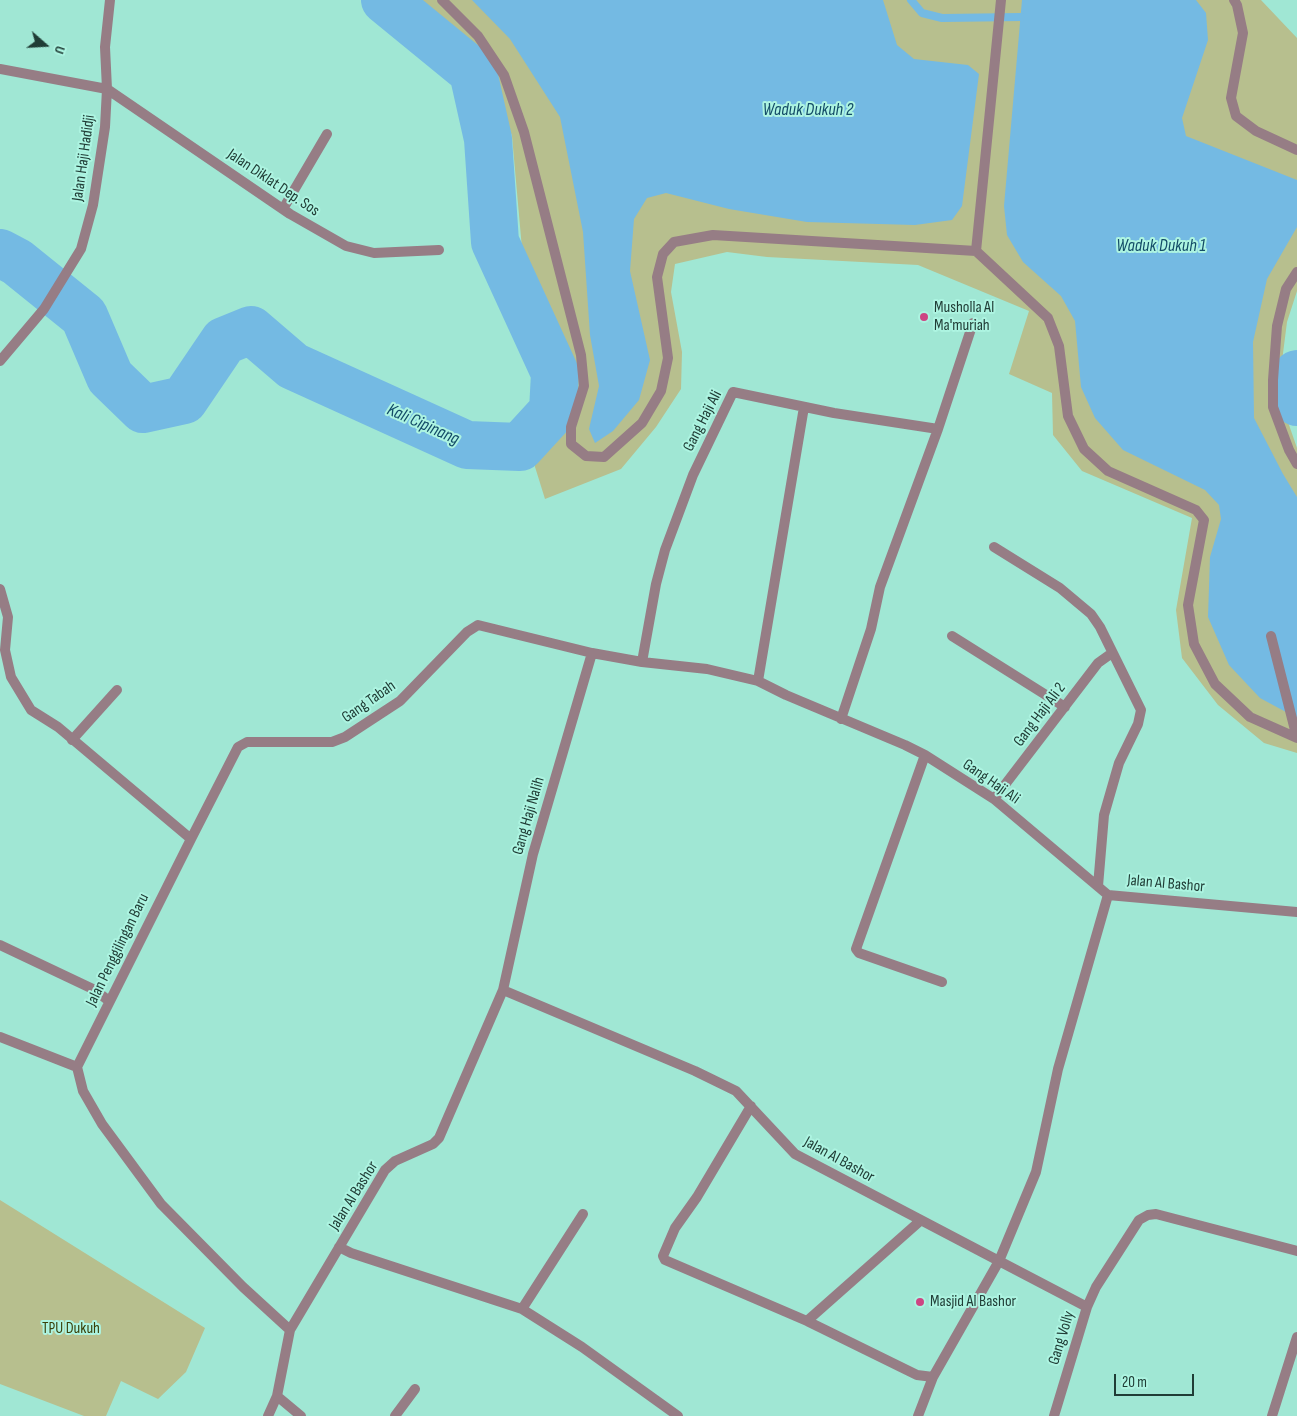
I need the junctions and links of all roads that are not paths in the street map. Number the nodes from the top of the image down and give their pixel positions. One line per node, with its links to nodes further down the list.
1 (110, 0): 6 (street, Jalan Haji Hadidji)
2 (442, 0): 11 (street)
3 (1234, 0): 8 (street)
4 (1000, 5): 11 (street)
5 (0, 69): 6 (street)
6 (107, 90): 9 (street, Jalan Diklat Dep. Sos); 14 (street, Jalan Haji Hadidji)
7 (327, 134): 9 (street)
8 (1297, 150)
9 (283, 210): 10 (street, Jalan Diklat Dep. Sos)
10 (439, 250)
11 (976, 251): 29 (street)
12 (1297, 272): 17 (street)
13 (974, 323): 16 (street)
14 (0, 361)
15 (804, 407): 16 (street, Gang Haji Ali); 24 (street, Gang Haji Ali); 25 (street)
16 (938, 429): 28 (street)
17 (1297, 464)
18 (994, 547): 23 (street)
19 (0, 589): 30 (street)
20 (952, 636): 27 (street)
21 (1271, 636): 29 (street)
22 (592, 653): 24 (street, Gang Haji Ali); 33 (street, Gang Tabah); 39 (street, Gang Haji Nalih)
23 (1112, 653): 27 (street, Gang Haji Ali 2); 34 (street)
24 (642, 662): 25 (street, Gang Haji Ali)
25 (758, 681): 28 (street, Gang Haji Ali)
26 (117, 690): 30 (street)
27 (1065, 707): 32 (street, Gang Haji Ali 2)
28 (841, 719): 31 (street, Gang Haji Ali)
29 (1297, 738)
30 (72, 740): 33 (street)
31 (925, 756): 32 (street, Gang Haji Ali); 38 (street)
32 (994, 799): 34 (street, Gang Haji Ali)
33 (191, 838): 40 (street, Jalan Penggilingan Baru)
34 (1098, 886): 35 (street, Gang Haji Ali)
35 (1108, 894): 36 (street, Jalan Al Bashor); 48 (street, Jalan Al Bashor)
36 (1297, 912)
37 (0, 945): 40 (street)
38 (942, 982)
39 (503, 990): 43 (street, Jalan Al Bashor); 46 (street, Jalan Al Bashor)
40 (109, 1001): 42 (street, Jalan Penggilingan Baru)
41 (0, 1037): 42 (street)
42 (77, 1067): 52 (street)
43 (751, 1106): 45 (street, Jalan Al Bashor); 51 (street)
44 (582, 1214): 50 (street)
45 (920, 1221): 48 (street, Jalan Al Bashor); 51 (street)
46 (339, 1247): 50 (street); 52 (street, Jalan Al Bashor)
47 (1297, 1251): 49 (street)
48 (999, 1261): 49 (street, Gang Volly); 54 (street)
49 (1087, 1306): 62 (street, Gang Volly)
50 (522, 1309): 60 (street)
51 (807, 1321): 54 (street)
52 (290, 1330): 56 (street, Jalan Al Bashor)
53 (1297, 1337): 63 (street)
54 (934, 1377): 61 (street)
55 (414, 1389): 59 (street)
56 (277, 1396): 57 (street, Jalan Al Bashor); 58 (street)
57 (268, 1416)
58 (301, 1416)
59 (395, 1416)
60 (678, 1416)
61 (918, 1416)
62 (1054, 1416)
63 (1272, 1416)

